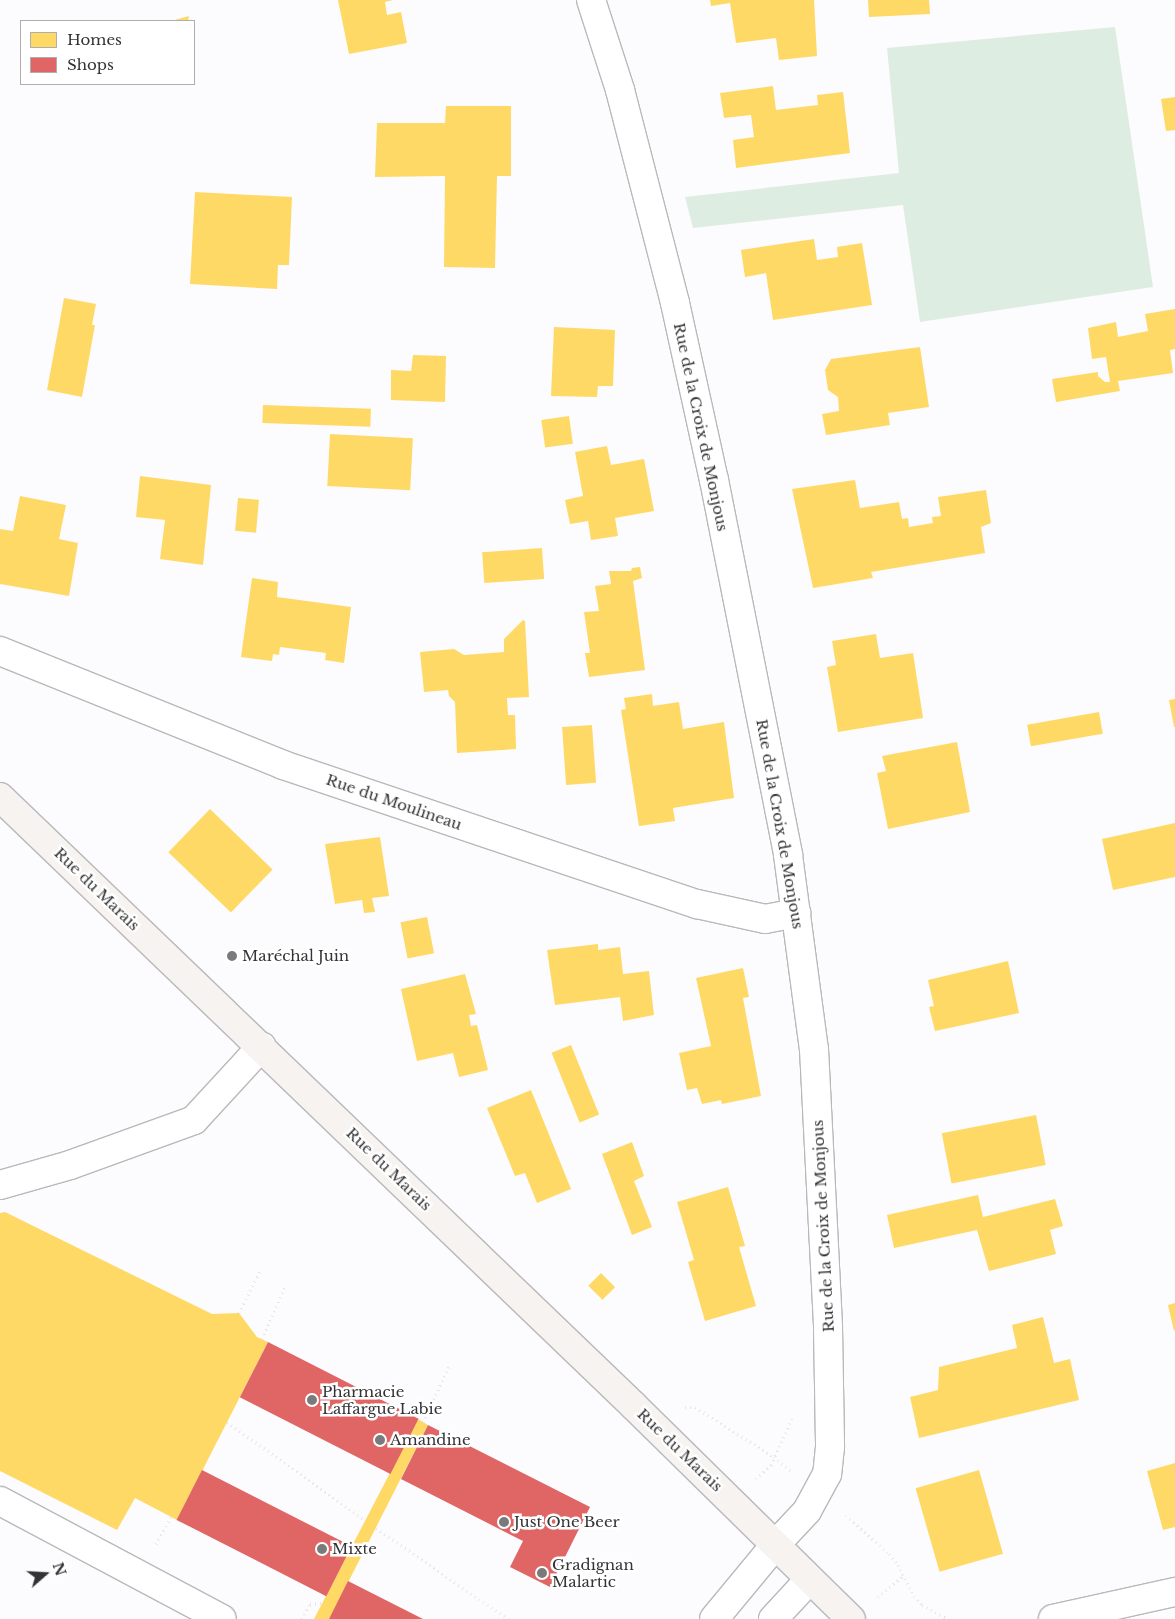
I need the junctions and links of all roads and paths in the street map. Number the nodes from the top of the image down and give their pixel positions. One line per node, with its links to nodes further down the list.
1 (591, 0): 4 (street, Rue de la Croix de Monjous)
2 (0, 651): 4 (street, Rue du Moulineau)
3 (0, 797): 5 (main road, Rue du Marais)
4 (796, 913): 17 (street, Rue de la Croix de Monjous)
5 (262, 1046): 6 (street); 12 (main road, Rue du Marais)
6 (0, 1185)
7 (260, 1271): 9 (path)
8 (286, 1284): 10 (path)
9 (239, 1312)
10 (262, 1339)
11 (450, 1364): 15 (path)
12 (634, 1406): 16 (path); 19 (main road, Rue du Marais)
13 (797, 1408): 16 (path)
14 (227, 1422): 20 (path)
15 (423, 1422)
16 (774, 1457): 17 (path); 19 (path)
17 (818, 1492): 22 (street, Rue de la Croix de Monjous); 32 (path)
18 (0, 1501): 26 (street)
19 (733, 1502): 22 (main road, Rue du Marais)
20 (365, 1520)
21 (376, 1528): 28 (path)
22 (776, 1544): 23 (main road); 29 (street, Rue de la Croix de Monjous)
23 (810, 1579): 30 (street); 31 (main road)
24 (1175, 1592): 33 (street)
25 (322, 1603): 27 (path)
26 (222, 1619)
27 (302, 1619)
28 (508, 1619)
29 (714, 1619)
30 (773, 1619)
31 (850, 1619)
32 (948, 1619)
33 (1053, 1619)

